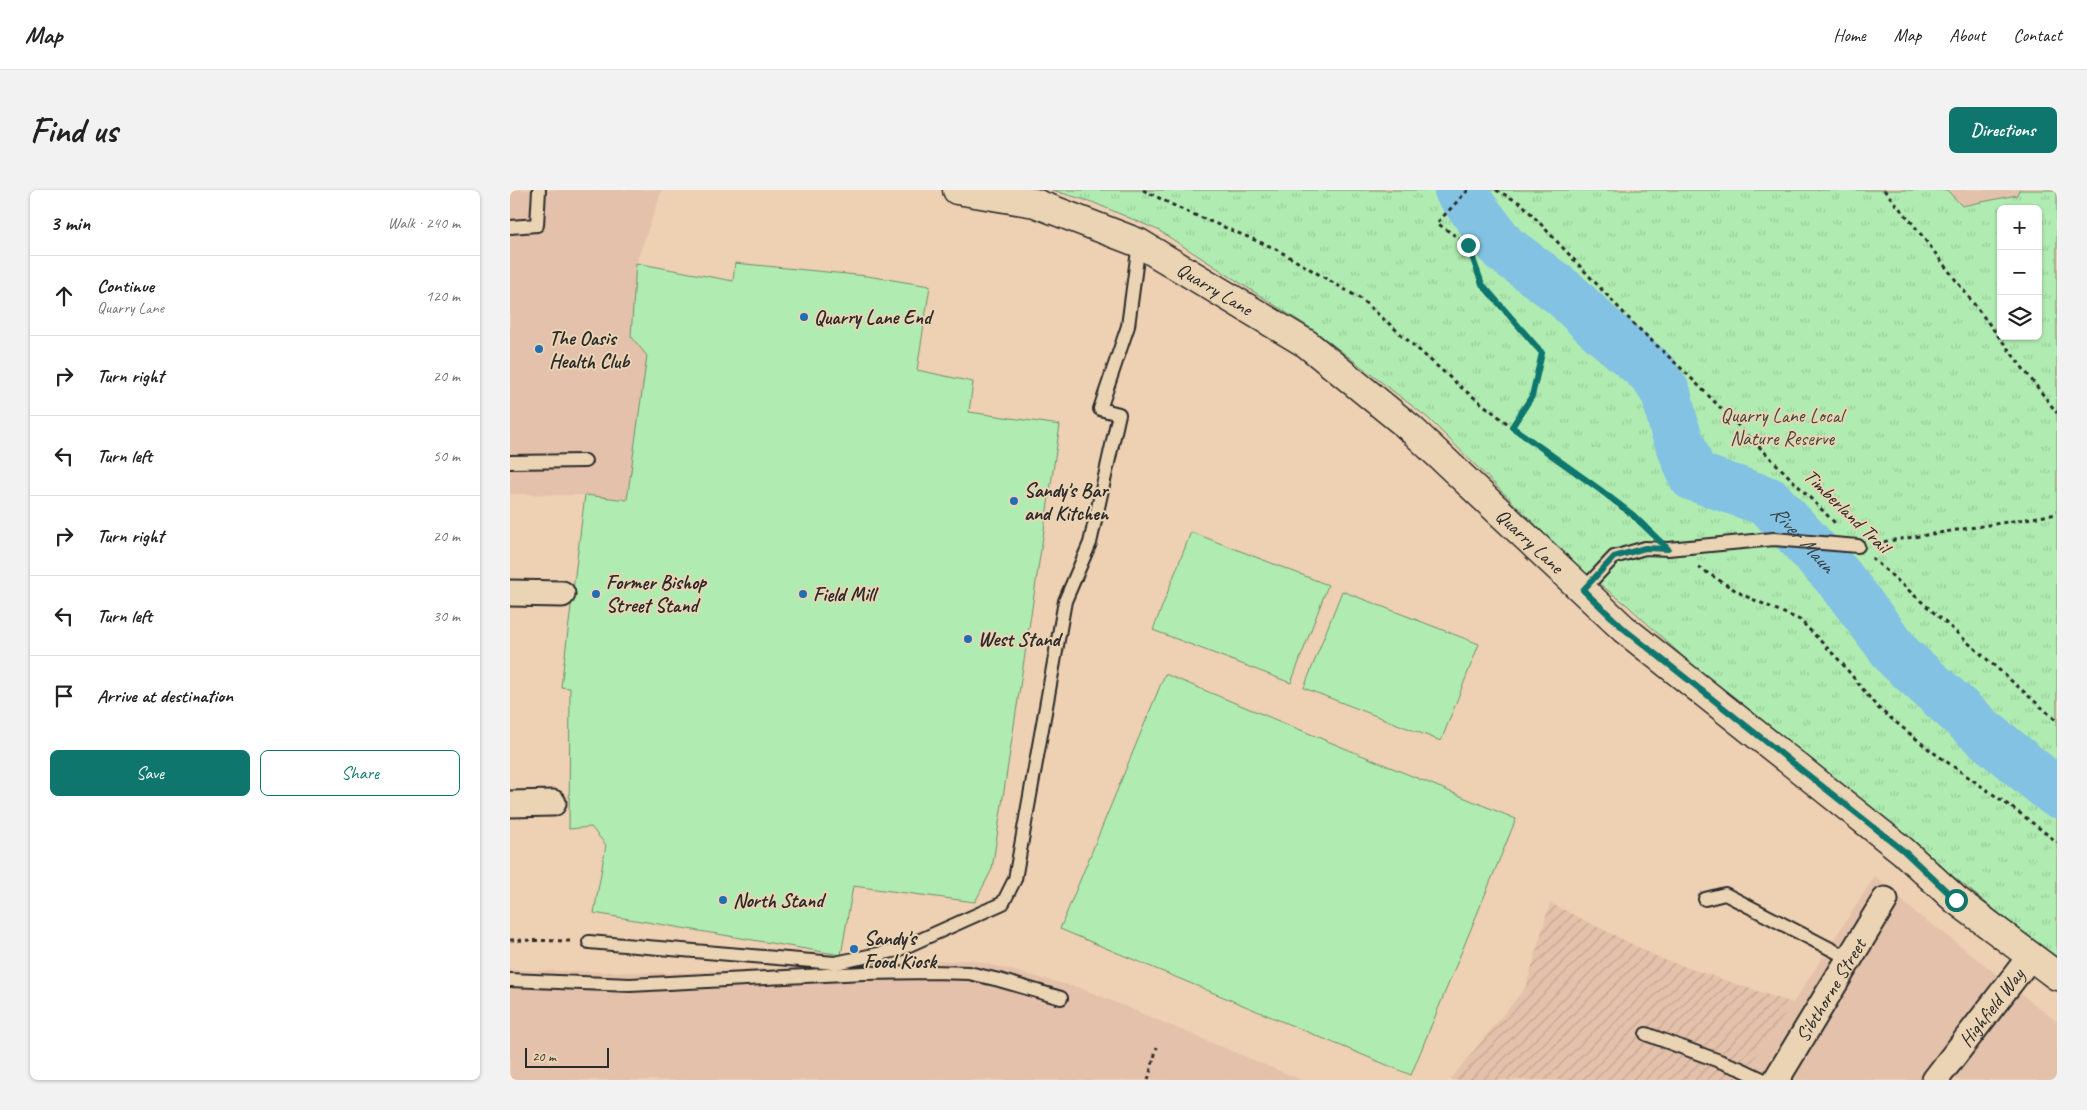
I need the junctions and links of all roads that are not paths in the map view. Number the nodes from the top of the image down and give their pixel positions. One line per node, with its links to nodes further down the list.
1 (539, 190): 3 (lane)
2 (957, 190): 4 (street, Quarry Lane)
3 (510, 227)
4 (1139, 243): 8 (street, Quarry Lane); 16 (lane)
5 (585, 461): 6 (lane)
6 (510, 462)
7 (1858, 546): 8 (lane)
8 (1583, 590): 17 (street, Quarry Lane)
9 (510, 593): 10 (street)
10 (562, 594)
11 (510, 804): 12 (street)
12 (553, 804)
13 (1705, 899): 18 (lane)
14 (1885, 900): 18 (street, Sibthorne Street)
15 (588, 942): 16 (lane)
16 (872, 956): 19 (lane)
17 (2030, 957): 20 (street, Quarry Lane); 26 (street, Highfield Way)
18 (1850, 959): 25 (street, Sibthorne Street)
19 (864, 973): 21 (lane); 22 (lane)
20 (2057, 976)
21 (510, 980)
22 (1062, 998)
23 (1646, 1034): 24 (lane)
24 (1764, 1080)
25 (1776, 1080)
26 (1935, 1080)

